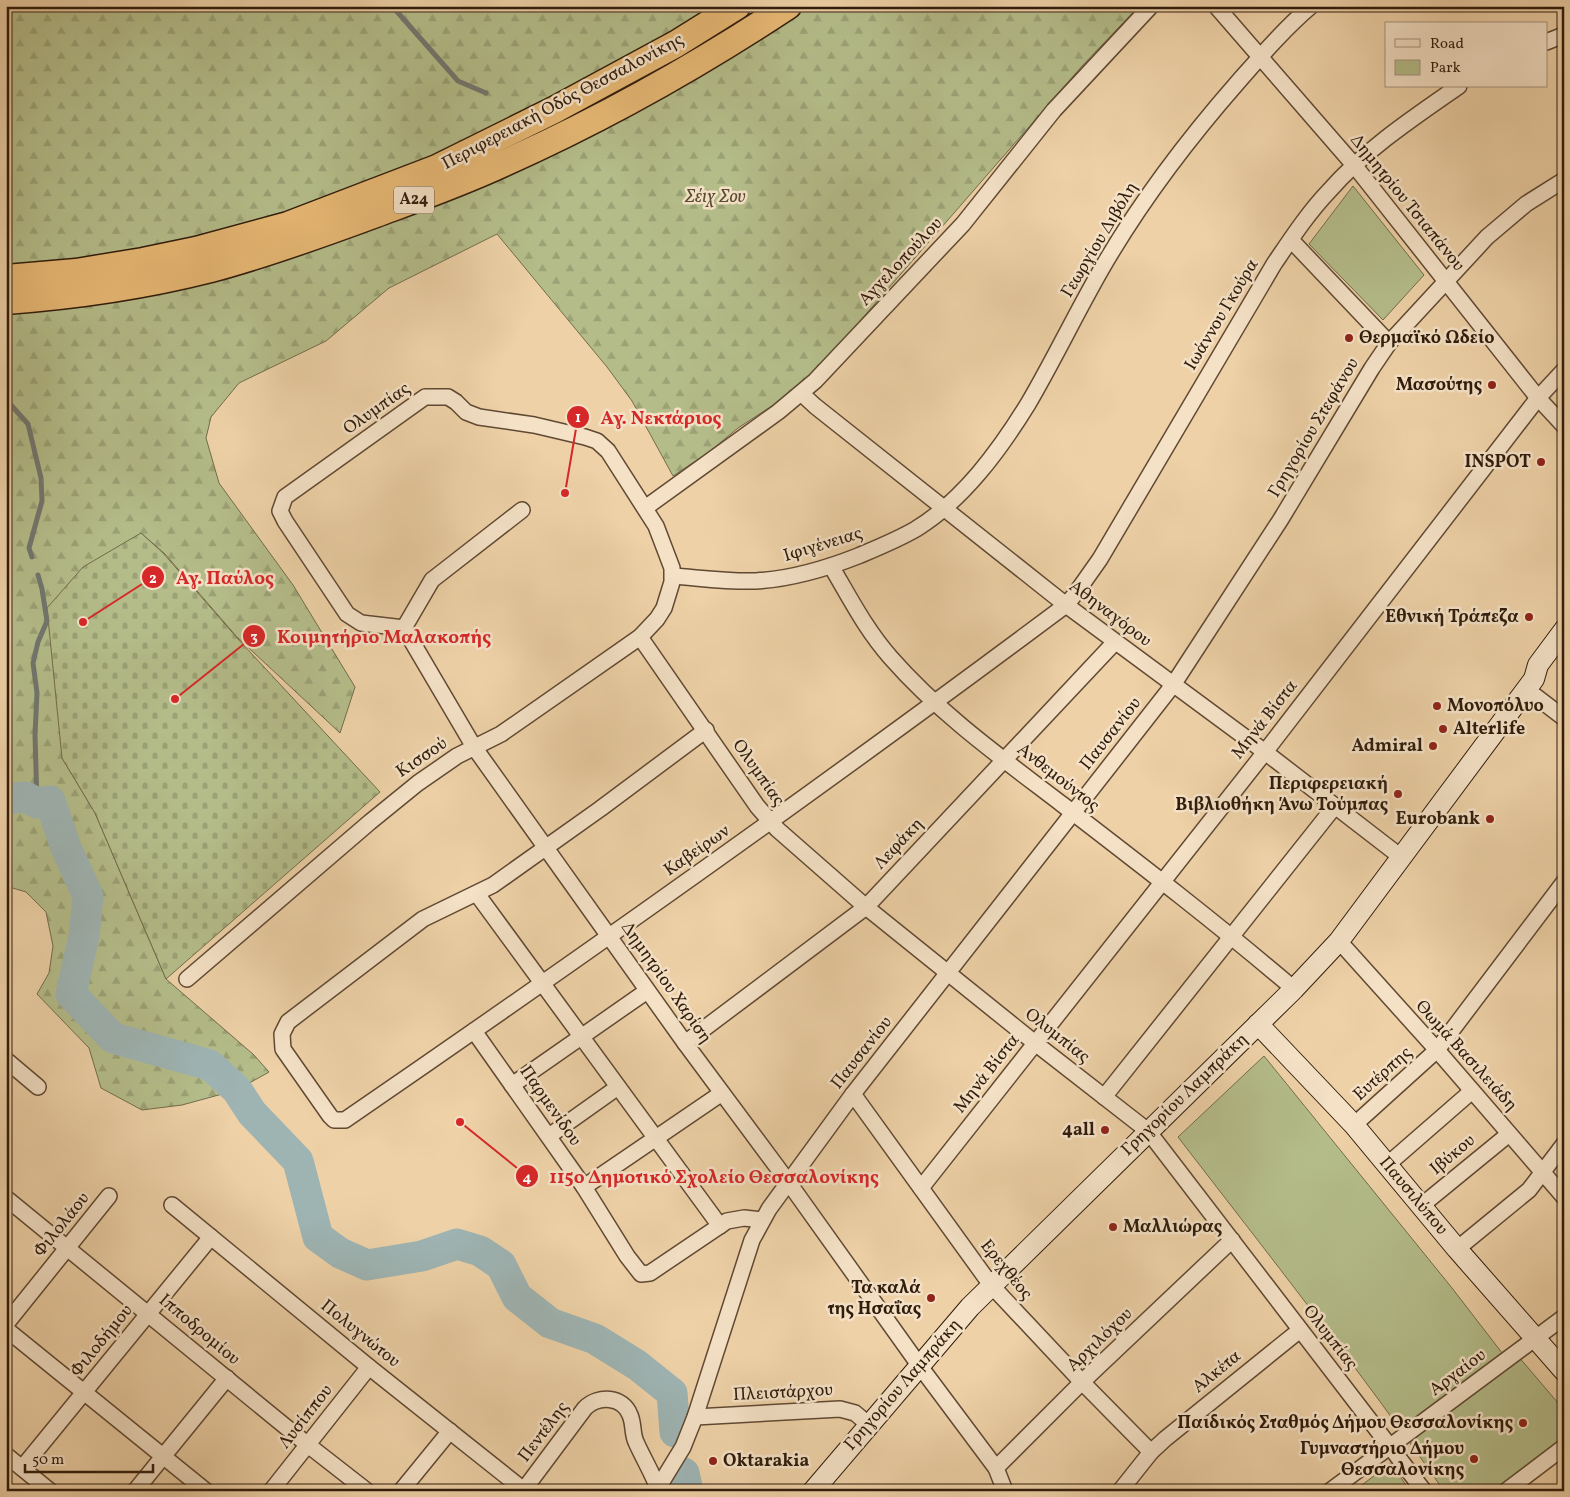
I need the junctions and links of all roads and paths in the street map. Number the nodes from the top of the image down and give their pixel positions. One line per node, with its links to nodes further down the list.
1 (737, 6): 13 (highway, Περιφερειακή Οδός Θεσσαλονίκης / Α24)
2 (788, 6): 15 (highway, Περιφερειακή Οδός Θεσσαλονίκης / Α24)
3 (1151, 6): 18 (street, Αγγελοπούλου)
4 (1216, 6): 8 (street, Δημητρίου Τσιαπάνου)
5 (1311, 6): 8 (street, Γεωργίου Διβόλη)
6 (1564, 34): 7 (street)
7 (1548, 41)
8 (1260, 57): 10 (street, Δημητρίου Τσιαπάνου); 22 (street, Γεωργίου Διβόλη)
9 (1456, 88): 10 (street, Ιωάννου Γκούρα)
10 (1354, 165): 12 (street, Ιωάννου Γκούρα); 14 (street, Δημητρίου Τσιαπάνου)
11 (1564, 180): 14 (street, Γρηγορίου Στεφάνου)
12 (1291, 240): 16 (street); 26 (street, Ιωάννου Γκούρα)
13 (6, 278)
14 (1445, 281): 16 (street, Γρηγορίου Στεφάνου); 19 (street, Δημητρίου Τσιαπάνου)
15 (6, 301)
16 (1390, 343): 33 (street, Γρηγορίου Στεφάνου)
17 (1564, 370): 19 (street, Μηνά Βίστα)
18 (802, 394): 21 (street, Αγγελοπούλου); 22 (street, Αθηναγόρου)
19 (1538, 398): 20 (street, Δημητρίου Τσιαπάνου); 38 (street, Μηνά Βίστα)
20 (1564, 426)
21 (645, 508): 25 (street, Ολυμπίας); 27 (street, Ολυμπίας)
22 (943, 509): 24 (street, Ιφιγένειας); 26 (street, Αθηναγόρου)
23 (522, 510): 27 (street)
24 (831, 566): 25 (street, Ιφιγένειας); 34 (street, Ανθεμούντος)
25 (673, 576): 29 (street, Κισσού)
26 (1066, 605): 30 (street, Αθηναγόρου); 34 (street, Καβείρων)
27 (404, 628): 37 (street, Δημητρίου Χαρίση)
28 (1564, 630): 32 (main road, Γρηγορίου Λαμπράκη)
29 (640, 637): 36 (street, Ολυμπίας); 37 (street, Κισσού)
30 (1115, 642): 33 (street, Αθηναγόρου); 39 (street, Λεφάκη)
31 (1564, 651): 32 (main road, Γρηγορίου Λαμπράκη)
32 (1530, 684): 35 (street); 44 (main road, Γρηγορίου Λαμπράκη)
33 (1173, 685): 38 (street, Αθηναγόρου); 41 (street, Παυσανίου)
34 (935, 703): 39 (street, Ανθεμούντος); 42 (street, Καβείρων)
35 (1564, 718)
36 (706, 730): 42 (street, Ολυμπίας); 43 (street)
37 (474, 748): 43 (street, Δημητρίου Χαρίση); 53 (street, Κισσού)
38 (1265, 752): 40 (street, Αθηναγόρου); 45 (street, Μηνά Βίστα)
39 (1004, 760): 41 (street, Ανθεμούντος); 48 (street, Λεφάκη)
40 (1334, 806): 44 (street, Αθηναγόρου); 50 (street)
41 (1072, 813): 45 (street, Ανθεμούντος); 52 (street, Παυσανίου)
42 (770, 822): 48 (street, Ολυμπίας); 49 (street, Καβείρων)
43 (547, 847): 47 (street); 49 (street, Δημητρίου Χαρίση)
44 (1401, 857): 51 (main road, Γρηγορίου Λαμπράκη)
45 (1162, 881): 50 (street, Ανθεμούντος); 61 (street, Μηνά Βίστα)
46 (1564, 882): 62 (street, Ευτέρπης)
47 (476, 894): 54 (street); 58 (street, Καβείρων)
48 (866, 907): 52 (street, Ολυμπίας); 60 (street, Λεφάκη)
49 (610, 935): 54 (street, Καβείρων); 56 (street, Δημητρίου Χαρίση)
50 (1232, 936): 55 (street, Ανθεμούντος); 70 (street)
51 (1339, 941): 55 (main road, Γρηγορίου Λαμπράκη); 62 (street, Θωμά Βασιλειάδη)
52 (949, 974): 61 (street, Ολυμπίας); 69 (street, Παυσανίου)
53 (188, 979)
54 (542, 983): 58 (street, Καβείρων); 59 (street)
55 (1294, 989): 57 (main road, Γρηγορίου Λαμπράκη)
56 (648, 991): 59 (street); 60 (street, Δημητρίου Χαρίση)
57 (1258, 1024): 71 (main road, Παυσιλύπου); 72 (main road, Γρηγορίου Λαμπράκη)
58 (474, 1031): 64 (street, Παρμενίδου)
59 (583, 1037): 64 (street); 66 (street)
60 (685, 1043): 68 (street, Δημητρίου Χαρίση)
61 (1035, 1044): 70 (street, Ολυμπίας); 81 (street, Μηνά Βίστα)
62 (1436, 1050): 67 (street, Θωμά Βασιλειάδη); 71 (street, Ευτέρπης)
63 (6, 1060): 65 (street)
64 (512, 1084): 74 (street, Παρμενίδου)
65 (38, 1087)
66 (618, 1087): 74 (street); 75 (street)
67 (1472, 1091): 73 (street, Θωμά Βασιλειάδη); 77 (street)
68 (722, 1093): 75 (street); 79 (street, Δημητρίου Χαρίση)
69 (853, 1094): 79 (street, Παυσανίου); 81 (street, Ερεχθέος)
70 (1104, 1096): 72 (street, Ολυμπίας)
71 (1354, 1125): 77 (main road, Παυσιλύπου)
72 (1148, 1131): 90 (street, Ολυμπίας); 93 (main road, Γρηγορίου Λαμπράκη)
73 (1509, 1134): 78 (street, Θωμά Βασιλειάδη); 86 (street, Ιβύκου)
74 (549, 1136): 80 (street, Παρμενίδου)
75 (656, 1139): 80 (street); 88 (street)
76 (1564, 1144): 78 (street)
77 (1387, 1165): 86 (main road, Παυσιλύπου)
78 (1542, 1172): 83 (street, Θωμά Βασιλειάδη); 92 (street)
79 (789, 1183): 87 (street, Παυσανίου); 100 (street, Δημητρίου Χαρίση)
80 (584, 1187): 88 (street, Παρμενίδου)
81 (921, 1188): 93 (street, Ερεχθέος)
82 (109, 1196): 91 (street, Φιλολάου)
83 (1564, 1197)
84 (6, 1198): 91 (street, Ιπποδρομίου)
85 (172, 1205): 89 (street, Πολυγνώτου)
86 (1422, 1206): 92 (main road, Παυσιλύπου)
87 (762, 1220): 88 (street); 106 (street, Παυσανίου)
88 (720, 1226)
89 (211, 1237): 94 (street, Φιλοδήμου); 101 (street, Πολυγνώτου)
90 (1232, 1240): 98 (street, Ολυμπίας); 104 (street, Αρχιλόχου)
91 (68, 1248): 94 (street, Ιπποδρομίου); 96 (street, Φιλολάου)
92 (1457, 1249): 99 (main road, Παυσιλύπου)
93 (991, 1285): 100 (main road, Γρηγορίου Λαμπράκη); 104 (street, Ερεχθέος)
94 (149, 1313): 103 (street, Ιπποδρομίου); 105 (street, Φιλοδήμου)
95 (1564, 1318): 99 (street, Αργαίου)
96 (6, 1324)
97 (6, 1329): 105 (street)
98 (1300, 1330): 110 (street, Ολυμπίας); 112 (street, Αλκέτα)
99 (1536, 1339): 102 (main road, Παυσιλύπου); 110 (street, Αργαίου)
100 (919, 1365): 107 (main road, Γρηγορίου Λαμπράκη); 116 (street, Δημητρίου Χαρίση)
101 (369, 1367): 108 (street, Πολυγνώτου); 109 (street, Λυσίππου)
102 (1564, 1371)
103 (227, 1378): 109 (street, Ιπποδρομίου); 114 (street)
104 (1082, 1382): 112 (street, Ερεχθέος); 116 (street, Αρχιλόχου)
105 (84, 1392): 114 (street); 115 (street, Φιλοδήμου)
106 (695, 1417): 107 (street, Πλειστάρχου); 118 (street, Παυσανίου)
107 (868, 1424): 125 (main road, Γρηγορίου Λαμπράκη)
108 (450, 1430): 117 (street, Πολυγνώτου); 124 (street)
109 (308, 1445): 122 (street, Λυσίππου); 123 (street, Ιπποδρομίου)
110 (1390, 1447): 128 (street, Αργαίου); 129 (street, Ολυμπίας)
111 (1564, 1447): 130 (street)
112 (1151, 1452): 127 (street, Αλκέτα)
113 (6, 1455): 115 (street)
114 (164, 1456): 120 (street); 121 (street)
115 (22, 1468): 119 (street)
116 (996, 1468): 126 (street, Δημητρίου Χαρίση)
117 (524, 1490): 118 (street, Πεντέλης)
118 (658, 1490)
119 (50, 1491)
120 (135, 1491)
121 (206, 1491)
122 (271, 1491)
123 (367, 1491)
124 (401, 1491)
125 (813, 1491)
126 (1005, 1491)
127 (1120, 1491)
128 (1330, 1491)
129 (1424, 1491)
130 (1506, 1491)

